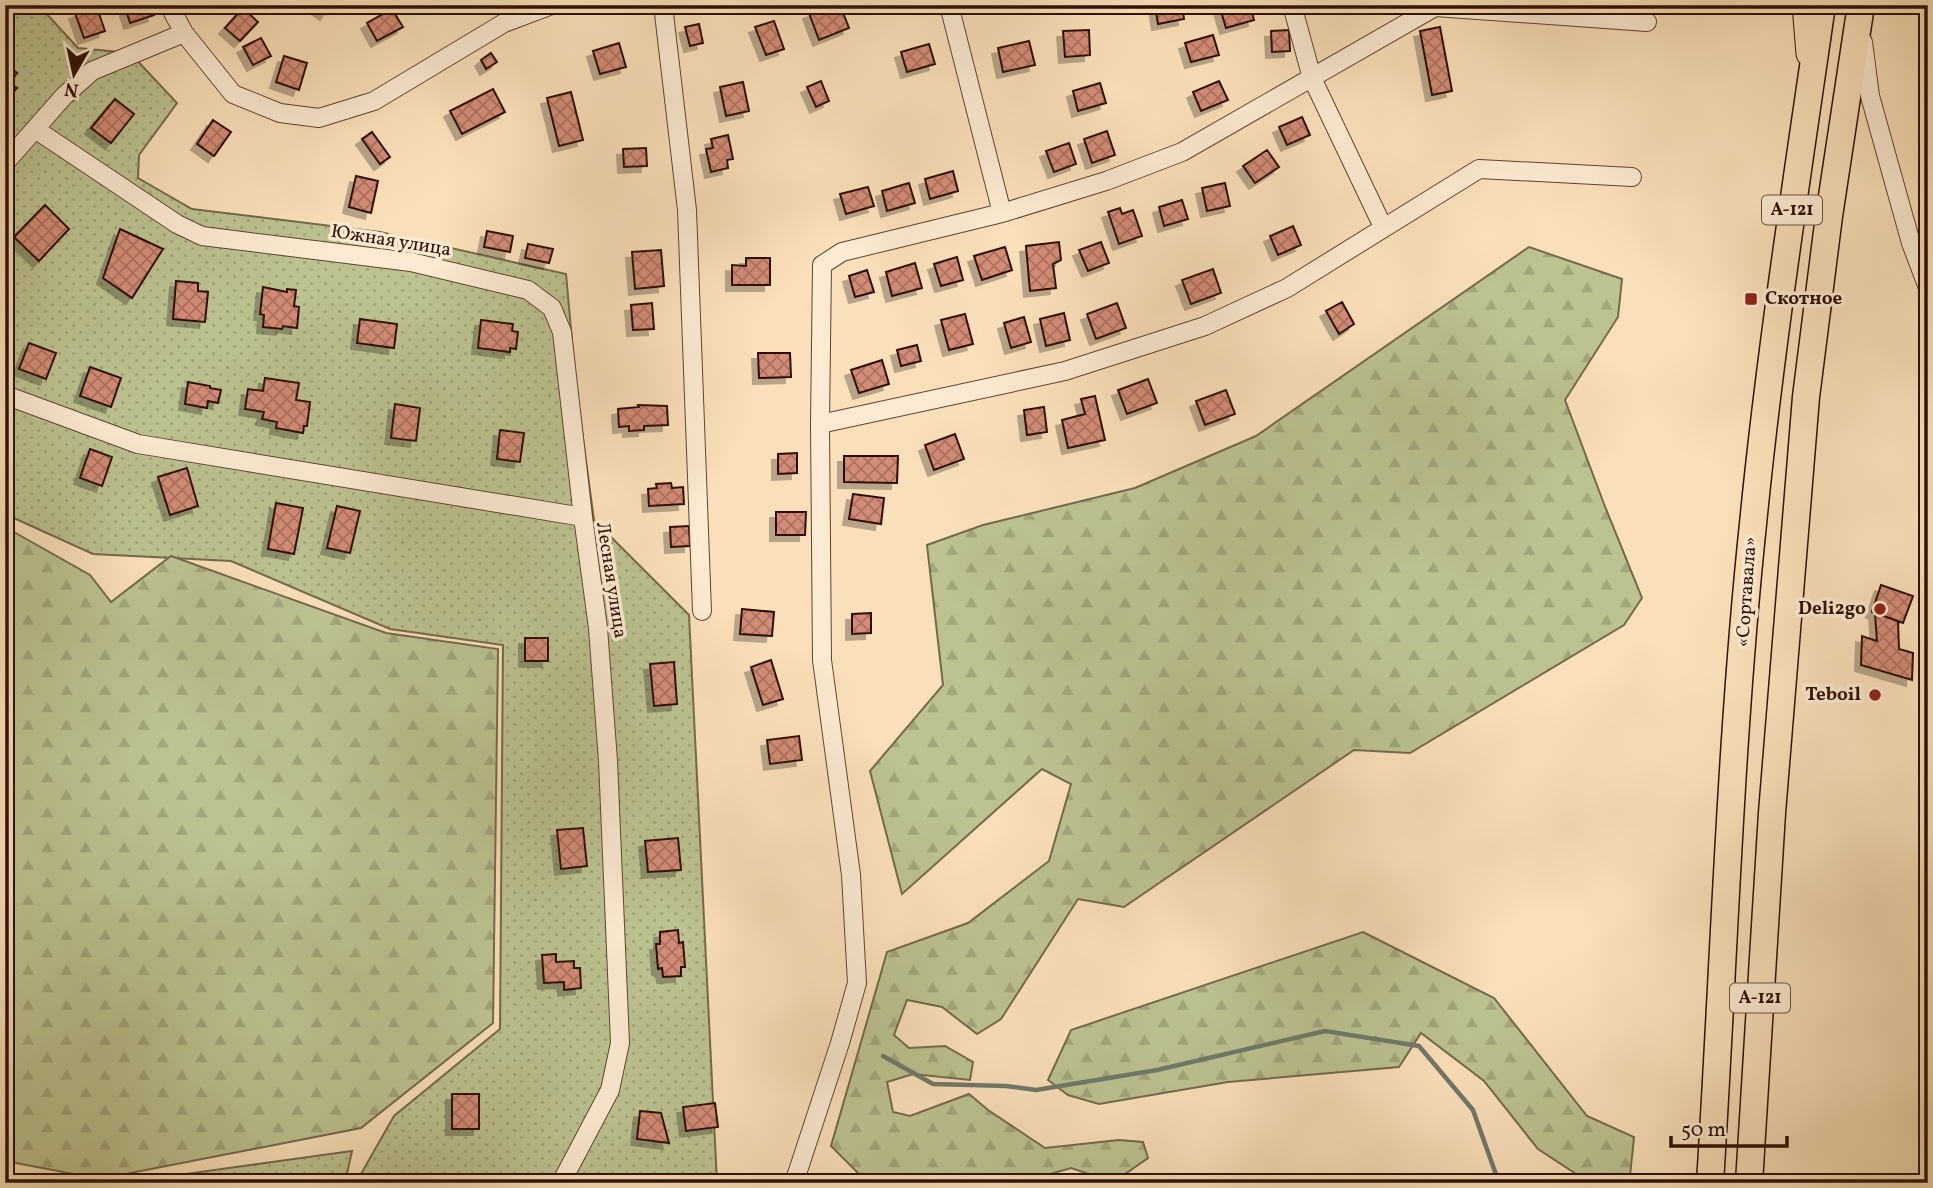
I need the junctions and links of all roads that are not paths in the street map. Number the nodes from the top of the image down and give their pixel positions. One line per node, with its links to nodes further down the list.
1 (169, 5): 10 (street)
2 (552, 5): 10 (street)
3 (663, 5): 22 (street)
4 (949, 5): 16 (street)
5 (1292, 5): 11 (street)
6 (1804, 5): 12 (main road)
7 (1822, 5): 12 (highway, «Сортавала» / А-121)
8 (1861, 11): 18 (street); 26 (highway, А-121)
9 (1647, 22): 11 (street)
10 (184, 33): 13 (street)
11 (1312, 78): 16 (street); 17 (street)
12 (1810, 86): 25 (highway, «Сортавала» / А-121)
13 (35, 129): 14 (street); 21 (street, Южная улица)
14 (5, 163)
15 (1632, 177): 17 (street)
16 (1002, 213): 20 (street)
17 (1383, 227): 20 (street)
18 (1928, 288)
19 (5, 395): 21 (street, Лесная улица)
20 (820, 424): 24 (street)
21 (583, 517): 23 (street, Лесная улица)
22 (702, 611)
23 (561, 1183)
24 (793, 1183)
25 (1710, 1183)
26 (1749, 1183)

